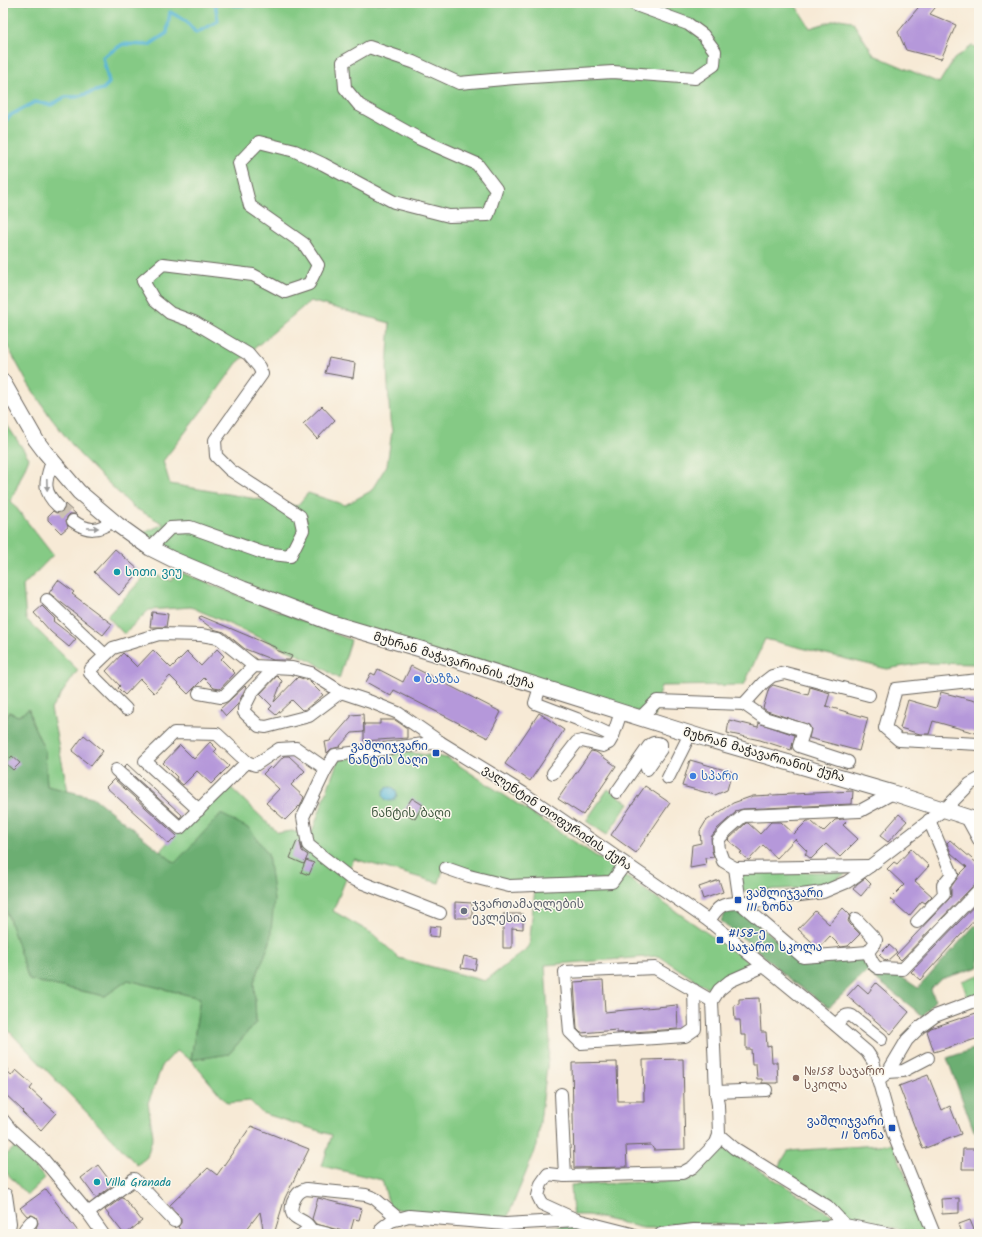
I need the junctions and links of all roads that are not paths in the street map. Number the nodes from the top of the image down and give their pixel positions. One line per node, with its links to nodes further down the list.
1 (633, 3): 7 (street)
2 (3, 382): 3 (main road, მუხრან მაჭავარიანის ქუჩა)
3 (52, 461): 4 (street, one-way to 4); 6 (main road, მუხრან მაჭავარიანის ქუჩა)
4 (58, 506)
5 (73, 521): 6 (street, one-way to 6)
6 (113, 521): 7 (main road, მუხრან მაჭავარიანის ქუჩა)
7 (150, 548): 13 (main road, მუხრან მაჭავარიანის ქუჩა)
8 (47, 600): 9 (street)
9 (106, 655): 10 (street); 19 (street)
10 (254, 666): 11 (street, ვალენტინ თოფურიძის ქუჩა); 15 (street)
11 (272, 667): 14 (street, ვალენტინ თოფურიძის ქუჩა); 14 (street)
12 (979, 680): 27 (street)
13 (540, 687): 20 (main road, მუხრან მაჭავარიანის ქუჩა); 24 (street)
14 (341, 692): 25 (street, ვალენტინ თოფურიძის ქუჩა)
15 (199, 693)
16 (869, 695): 18 (street)
17 (657, 701): 18 (street); 21 (street); 22 (street)
18 (744, 704): 29 (street)
19 (126, 709)
20 (622, 712): 21 (main road, მუხრან მაჭავარიანის ქუჩა); 24 (street)
21 (640, 718): 22 (main road, მუხრან მაჭავარიანის ქუჩა)
22 (665, 726): 23 (main road, მუხრან მაჭავარიანის ქუჩა); 26 (street)
23 (690, 734): 34 (street); 37 (main road, მუხრან მაჭავარიანის ქუჩა)
24 (613, 736): 33 (street)
25 (440, 742): 30 (street); 43 (street, ვალენტინ თოფურიძის ქუჩა)
26 (661, 744): 31 (street); 36 (street)
27 (979, 744)
28 (247, 762): 30 (street); 38 (street); 38 (street)
29 (848, 762)
30 (326, 769): 49 (street)
31 (647, 769)
32 (116, 770): 38 (street)
33 (553, 773)
34 (668, 778)
35 (979, 779): 39 (street)
36 (617, 792)
37 (893, 793): 39 (main road, მუხრან მაჭავარიანის ქუჩა); 46 (street)
38 (199, 810)
39 (943, 810): 40 (main road, მუხრან მაჭავარიანის ქუჩა); 41 (street)
40 (973, 819): 42 (street)
41 (929, 820): 44 (street); 52 (street)
42 (979, 840)
43 (624, 864): 45 (street); 51 (street, ვალენტინ თოფურიძის ქუჩა)
44 (870, 866): 46 (street); 48 (street)
45 (446, 868)
46 (735, 868): 48 (street)
47 (979, 890): 53 (street)
48 (740, 903): 51 (street); 53 (street)
49 (440, 913)
50 (856, 919): 53 (street)
51 (708, 921): 54 (street, ვალენტინ თოფურიძის ქუჩა)
52 (917, 922)
53 (868, 952)
54 (764, 966): 57 (street); 58 (street, ვალენტინ თოფურიძის ქუჩა)
55 (694, 990): 55 (street); 57 (street)
56 (978, 1000): 61 (street)
57 (712, 1001): 64 (street)
58 (836, 1025): 59 (street); 62 (street, ვალენტინ თოფურიძის ქუჩა)
59 (881, 1040)
60 (928, 1058): 61 (street)
61 (888, 1072): 62 (street)
62 (878, 1080): 85 (street, ვალენტინ თოფურიძის ქუჩა)
63 (766, 1090): 64 (street)
64 (716, 1092): 67 (street)
65 (561, 1094): 68 (street)
66 (3, 1120): 70 (street)
67 (719, 1135): 68 (street); 75 (street)
68 (565, 1176): 72 (street)
69 (3, 1195): 77 (street)
70 (88, 1213): 73 (street); 79 (street)
71 (399, 1219): 72 (street); 76 (street); 81 (street)
72 (577, 1220): 82 (street)
73 (174, 1221)
74 (31, 1222): 78 (street)
75 (846, 1225): 83 (street); 84 (street)
76 (307, 1232): 80 (street)
77 (8, 1234)
78 (25, 1234)
79 (103, 1234)
80 (328, 1234)
81 (380, 1234)
82 (632, 1234)
83 (661, 1234)
84 (892, 1234)
85 (934, 1234)

